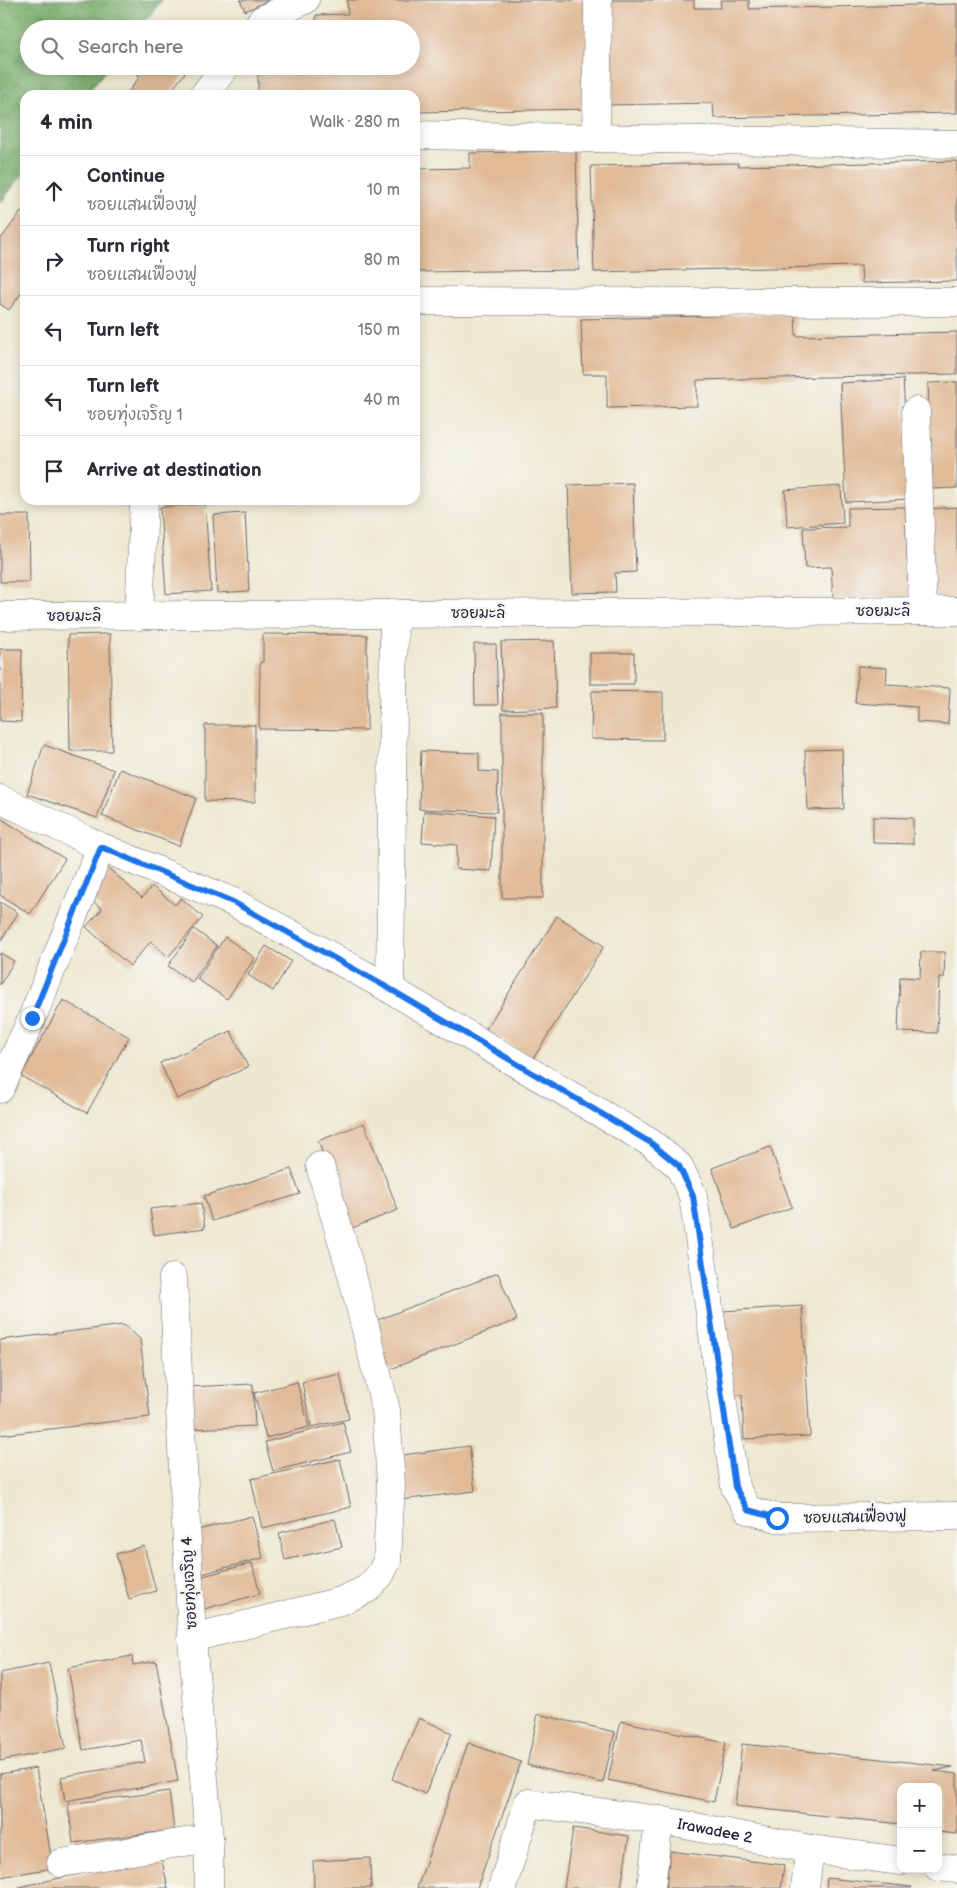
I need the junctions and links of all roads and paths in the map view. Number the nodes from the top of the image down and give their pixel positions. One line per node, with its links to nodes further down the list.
1 (305, 0): 3 (street)
2 (598, 0): 7 (street)
3 (262, 20)
4 (219, 75): 5 (street)
5 (208, 90)
6 (420, 135): 7 (street)
7 (596, 138): 8 (street)
8 (957, 144)
9 (420, 301): 10 (street)
10 (957, 302)
11 (916, 411): 13 (street)
12 (144, 505): 17 (street)
13 (924, 611): 14 (street, ซอยมะลิ); 15 (street, ซอยมะลิ)
14 (957, 611)
15 (394, 613): 17 (street, ซอยมะลิ); 20 (street)
16 (0, 616): 17 (street, ซอยมะลิ)
17 (139, 616)
18 (0, 799): 19 (street)
19 (101, 847): 20 (street); 21 (street)
20 (390, 989): 24 (street, ซอยแสนเฟื่องฟู)
21 (0, 1090)
22 (320, 1166): 25 (street)
23 (173, 1278): 25 (street, ซอยทุ่งเจริญ 4)
24 (957, 1516)
25 (192, 1638): 27 (street, ซอยทุ่งเจริญ 4)
26 (659, 1820): 28 (street, Irawadee 2); 34 (street, Irawadee 2); 35 (street)
27 (209, 1838): 30 (street); 33 (street, ซอยทุ่งเจริญ 4)
28 (810, 1849): 29 (street, Irawadee 2); 36 (street)
29 (897, 1861)
30 (61, 1863)
31 (942, 1867): 32 (street)
32 (957, 1869)
33 (210, 1888)
34 (502, 1888)
35 (651, 1888)
36 (805, 1888)

